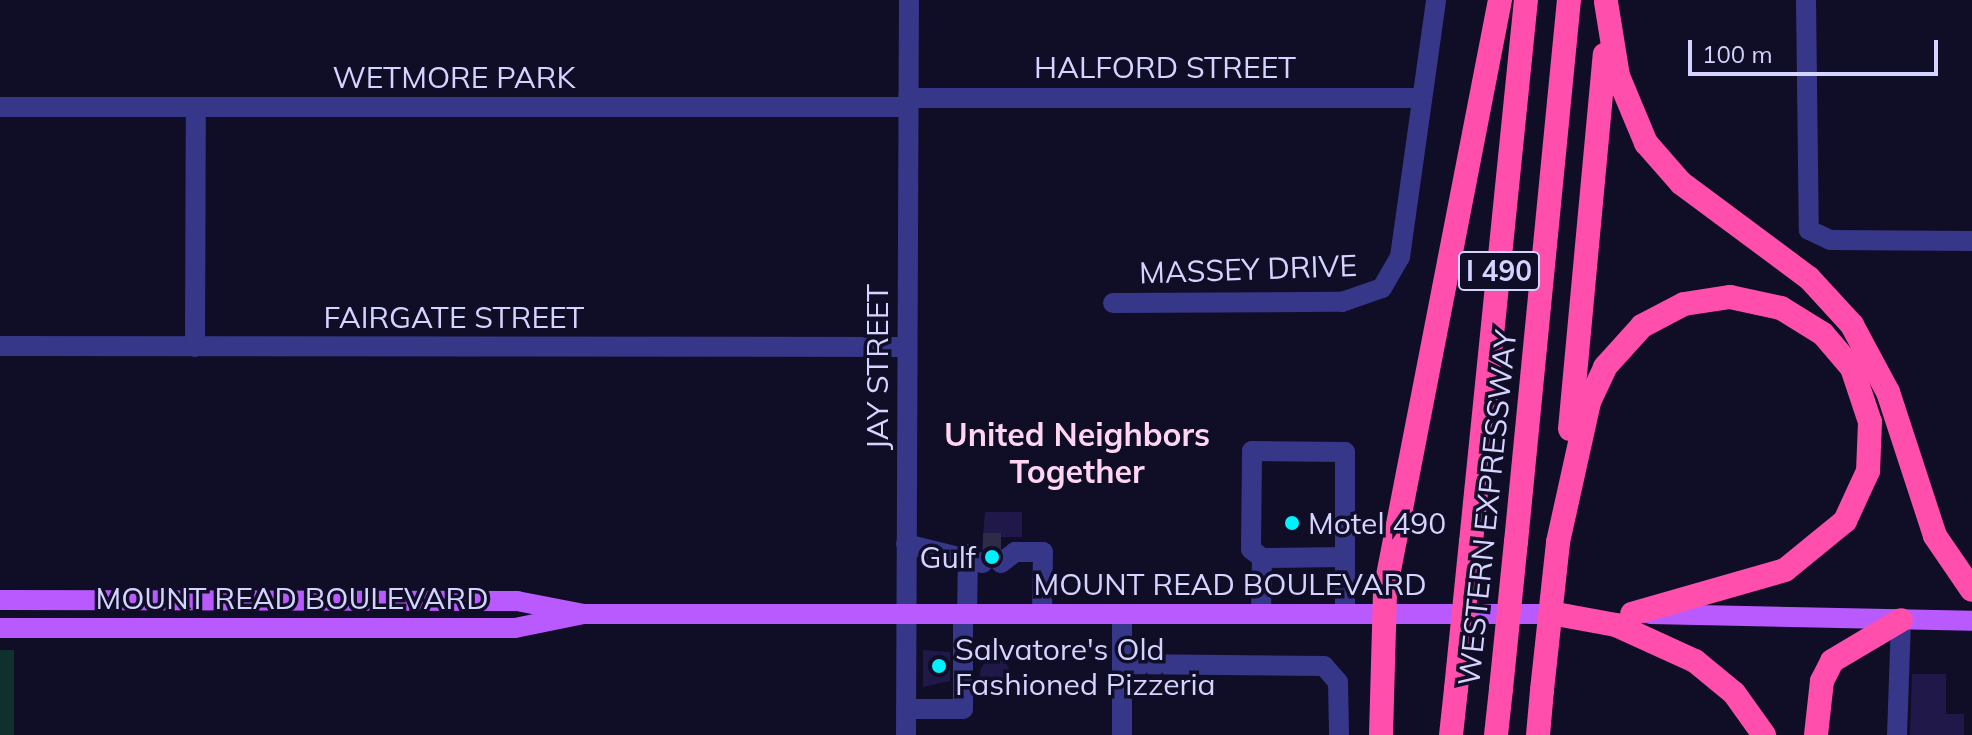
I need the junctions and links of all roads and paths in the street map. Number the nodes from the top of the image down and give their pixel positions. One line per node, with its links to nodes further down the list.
1 (909, 0): 9 (street, JAY STREET)
2 (1436, 0): 8 (street)
3 (1500, 0): 31 (highway)
4 (1526, 0): 43 (highway, WESTERN EXPRESSWAY / I 490, bridge)
5 (1569, 0): 44 (highway, WESTERN EXPRESSWAY / I 490, bridge)
6 (1806, 0): 12 (street)
7 (1606, 1): 17 (highway); 22 (highway)
8 (1422, 98): 9 (street, HALFORD STREET); 13 (street, MASSEY DRIVE)
9 (908, 103): 11 (street, WETMORE PARK); 16 (street, JAY STREET)
10 (0, 107): 11 (street, WETMORE PARK)
11 (196, 107): 15 (street)
12 (1972, 241)
13 (1113, 303)
14 (0, 346): 15 (street, FAIRGATE STREET)
15 (195, 347): 16 (street, FAIRGATE STREET)
16 (907, 347): 18 (street, JAY STREET)
17 (1558, 542): 33 (highway); 45 (highway, bridge)
18 (906, 544): 19 (street); 25 (street, JAY STREET)
19 (992, 553): 26 (street); 27 (street)
20 (1344, 557): 21 (street); 21 (street); 30 (street)
21 (1262, 558): 29 (street)
22 (1972, 590)
23 (0, 600): 24 (main road, MOUNT READ BOULEVARD)
24 (583, 614): 25 (main road, MOUNT READ BOULEVARD); 36 (main road, MOUNT READ BOULEVARD)
25 (906, 614): 26 (main road, MOUNT READ BOULEVARD); 38 (street, JAY STREET)
26 (965, 614): 27 (main road, MOUNT READ BOULEVARD); 38 (street)
27 (1042, 614): 28 (main road, MOUNT READ BOULEVARD)
28 (1122, 614): 29 (main road, MOUNT READ BOULEVARD); 37 (street)
29 (1261, 614): 30 (main road, MOUNT READ BOULEVARD)
30 (1345, 614): 31 (main road, MOUNT READ BOULEVARD)
31 (1382, 614): 32 (main road, MOUNT READ BOULEVARD); 42 (highway)
32 (1556, 614): 33 (main road, MOUNT READ BOULEVARD); 46 (highway)
33 (1632, 614): 34 (main road, MOUNT READ BOULEVARD)
34 (1901, 620): 35 (main road, MOUNT READ BOULEVARD); 47 (highway); 48 (street)
35 (1972, 621)
36 (0, 628)
37 (1122, 664): 40 (street); 41 (street)
38 (906, 709): 39 (street, JAY STREET)
39 (906, 735)
40 (1122, 735)
41 (1339, 735)
42 (1381, 735)
43 (1451, 735)
44 (1496, 735)
45 (1539, 735)
46 (1764, 735)
47 (1816, 735)
48 (1897, 735)

